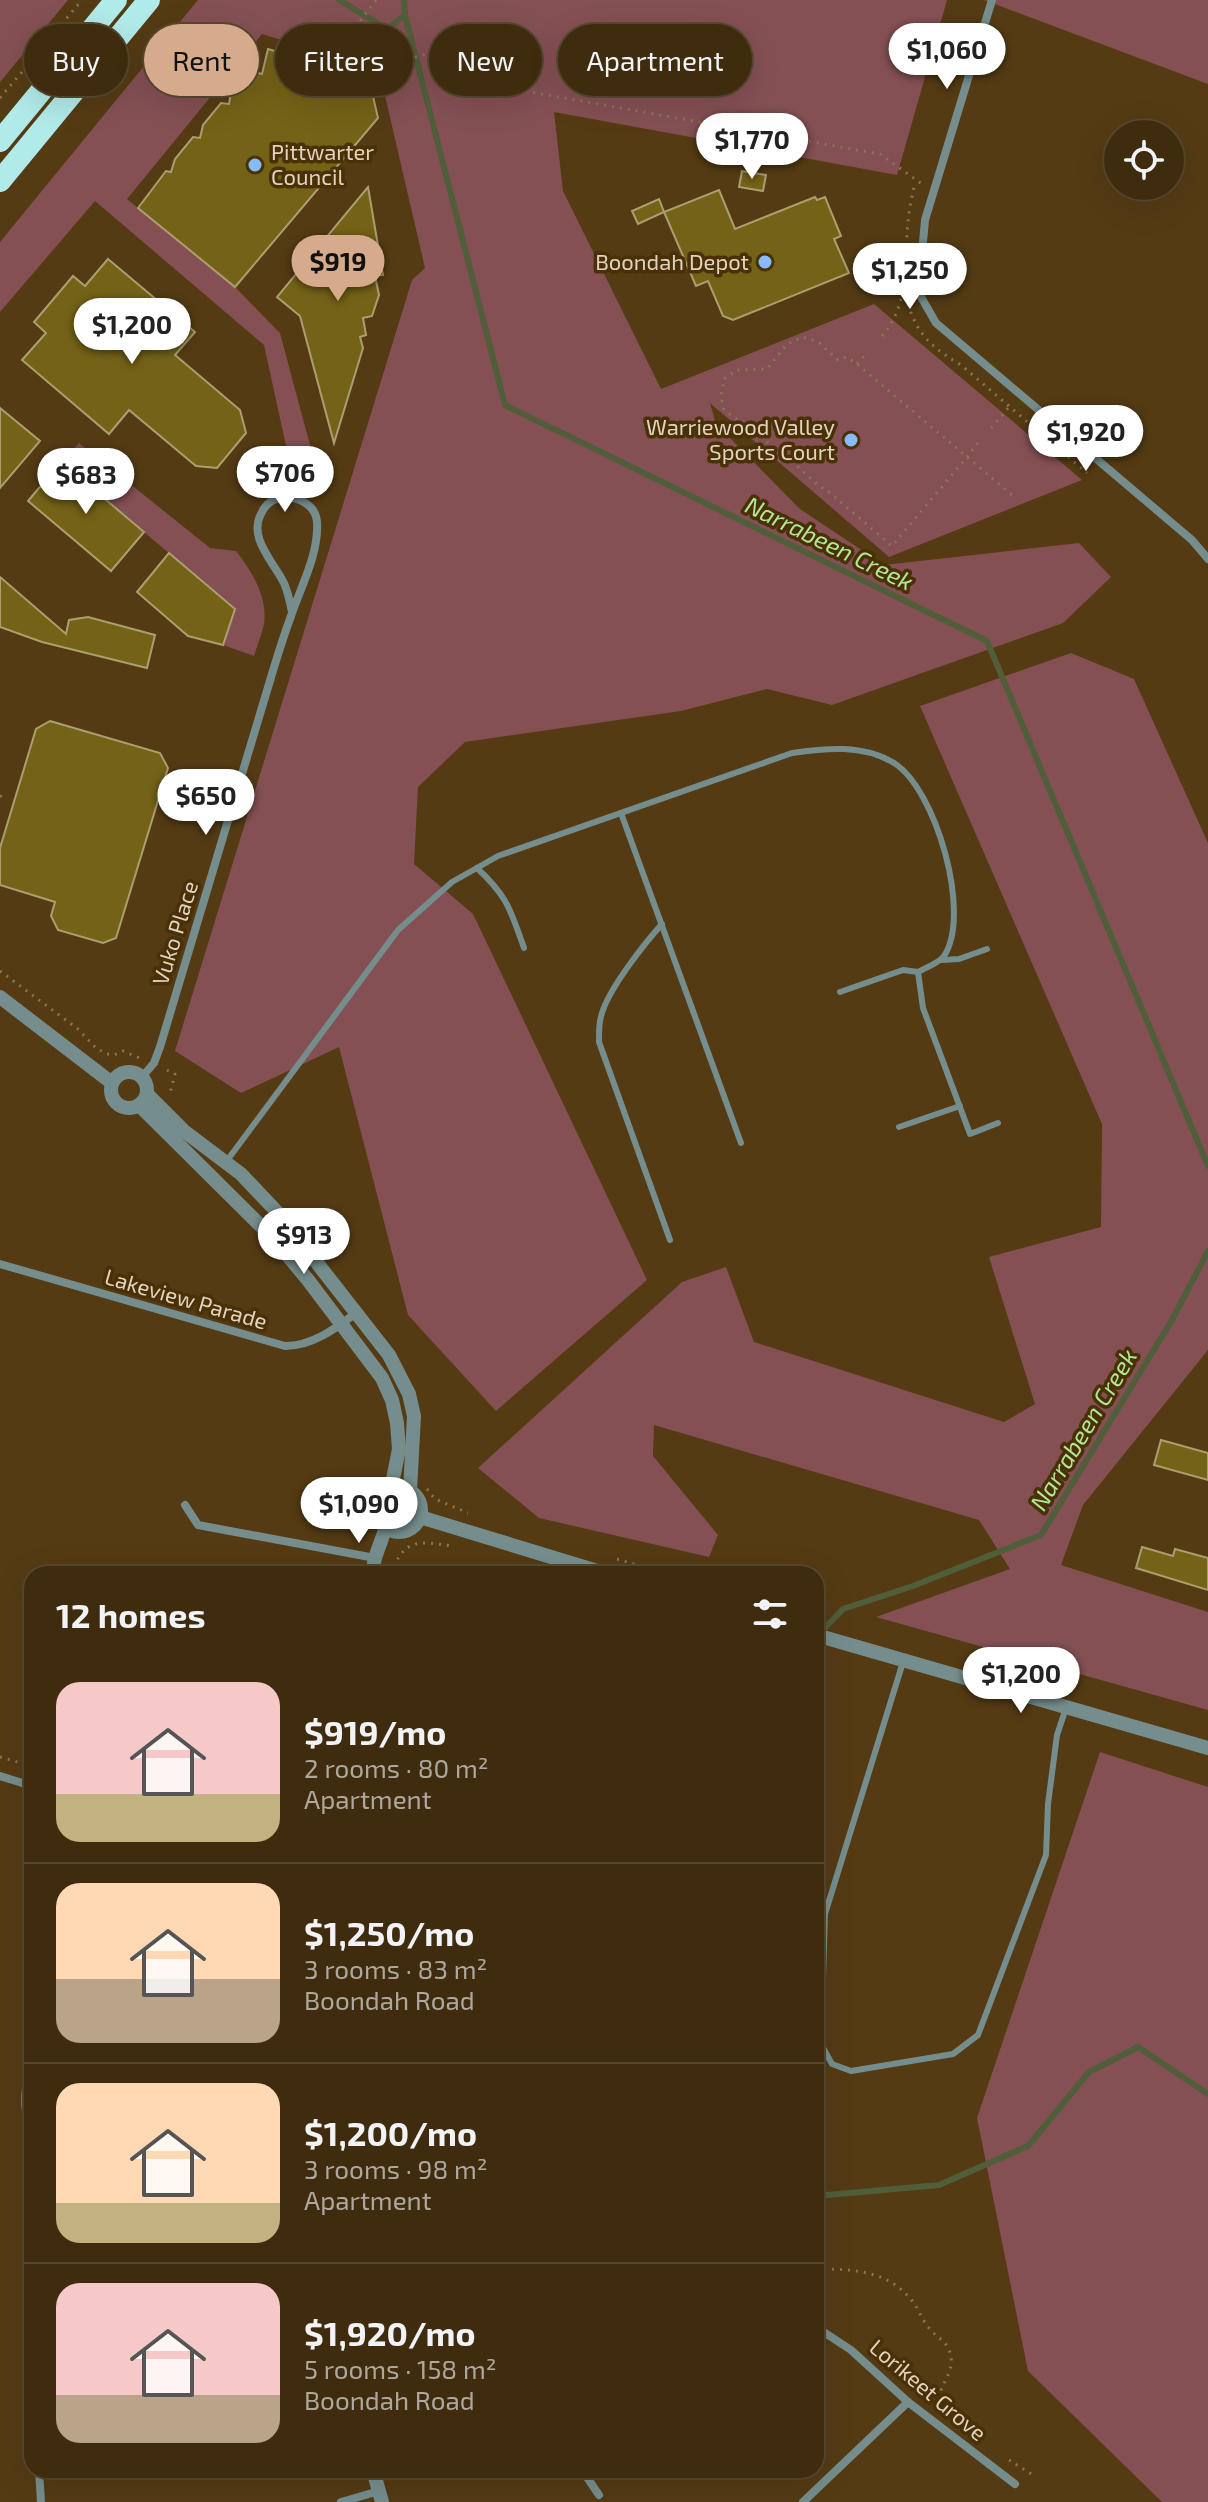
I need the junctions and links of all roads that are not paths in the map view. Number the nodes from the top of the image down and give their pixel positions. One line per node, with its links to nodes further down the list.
1 (116, 0): 4 (highway)
2 (149, 0): 5 (highway)
3 (992, 0): 6 (street)
4 (0, 141)
5 (0, 181)
6 (1208, 559)
7 (292, 612): 7 (street, Vuko Place); 17 (street, Vuko Place)
8 (621, 813): 9 (lane); 10 (lane); 13 (lane)
9 (477, 868): 11 (lane); 24 (lane)
10 (662, 924): 23 (lane); 25 (lane)
11 (524, 948)
12 (987, 949): 13 (lane)
13 (942, 960): 14 (lane)
14 (918, 972): 15 (lane); 20 (lane)
15 (840, 992)
16 (0, 997): 18 (street)
17 (142, 1077): 18 (street); 19 (street)
18 (112, 1083): 19 (street)
19 (143, 1100): 24 (street); 28 (street)
20 (960, 1106): 21 (lane); 22 (lane)
21 (998, 1123)
22 (899, 1127)
23 (741, 1143)
24 (226, 1162): 27 (street)
25 (670, 1240)
26 (0, 1264): 28 (street, Lakeview Parade)
27 (356, 1313): 28 (street, Lakeview Parade); 30 (street)
28 (341, 1324): 29 (street)
29 (391, 1489): 30 (street); 33 (street)
30 (410, 1490): 32 (street)
31 (185, 1505): 34 (street)
32 (420, 1517): 33 (street); 36 (street)
33 (386, 1527): 34 (street)
34 (375, 1558): 35 (street)
35 (374, 1566)
36 (581, 1566)
37 (824, 1637): 38 (street)
38 (903, 1660): 39 (street); 43 (lane)
39 (1066, 1708): 40 (street); 44 (lane)
40 (1208, 1748)
41 (0, 1776): 42 (street)
42 (24, 1784)
43 (824, 1946)
44 (824, 2049)
45 (824, 2332): 46 (street, Lorikeet Grove)
46 (908, 2402): 49 (street, Lorikeet Grove); 54 (street)
47 (40, 2478): 52 (street)
48 (587, 2478): 50 (street)
49 (1015, 2484)
50 (599, 2495)
51 (381, 2497): 53 (street)
52 (41, 2502)
53 (341, 2502)
54 (803, 2502)

